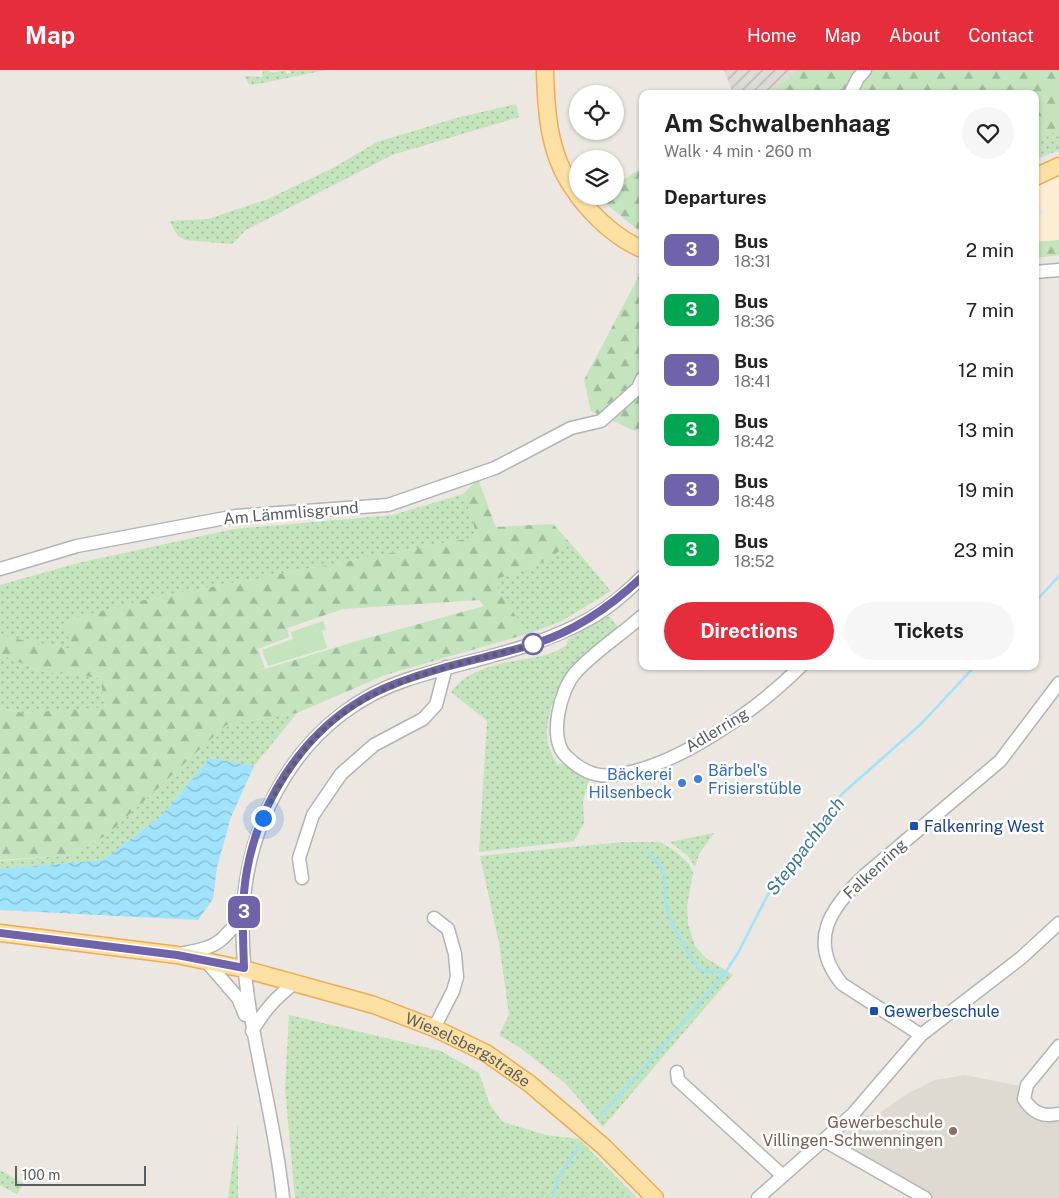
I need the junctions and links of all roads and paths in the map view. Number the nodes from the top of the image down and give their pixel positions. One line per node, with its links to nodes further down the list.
1 (545, 70): 6 (main road)
2 (865, 70): 3 (street)
3 (852, 90)
4 (1059, 166): 5 (main road)
5 (1039, 174)
6 (569, 179)
7 (586, 205): 8 (main road)
8 (639, 247)
9 (1059, 270): 10 (street)
10 (1039, 272)
11 (639, 386): 12 (street, Am Lämmlisgrund)
12 (0, 569)
13 (639, 580): 15 (street)
14 (639, 619): 16 (street, Adlerring)
15 (446, 667): 18 (street); 20 (street)
16 (797, 670)
17 (1059, 683): 29 (street, Falkenring)
18 (302, 878)
19 (434, 918): 27 (street)
20 (243, 920): 23 (street); 25 (street)
21 (1059, 923): 29 (street)
22 (0, 933): 23 (main road, Wieselsbergstraße)
23 (177, 955): 24 (main road, Wieselsbergstraße)
24 (206, 961): 25 (main road, Wieselsbergstraße); 28 (street)
25 (244, 968): 26 (main road, Wieselsbergstraße); 28 (street)
26 (296, 982): 27 (main road, Wieselsbergstraße); 28 (street)
27 (434, 1028): 36 (main road, Wieselsbergstraße)
28 (252, 1031): 35 (street)
29 (921, 1035): 33 (street)
30 (1059, 1046): 32 (street)
31 (678, 1072): 34 (street)
32 (1059, 1114)
33 (825, 1141): 34 (street); 38 (street)
34 (783, 1176): 37 (street)
35 (283, 1198)
36 (655, 1198)
37 (758, 1198)
38 (925, 1198)

